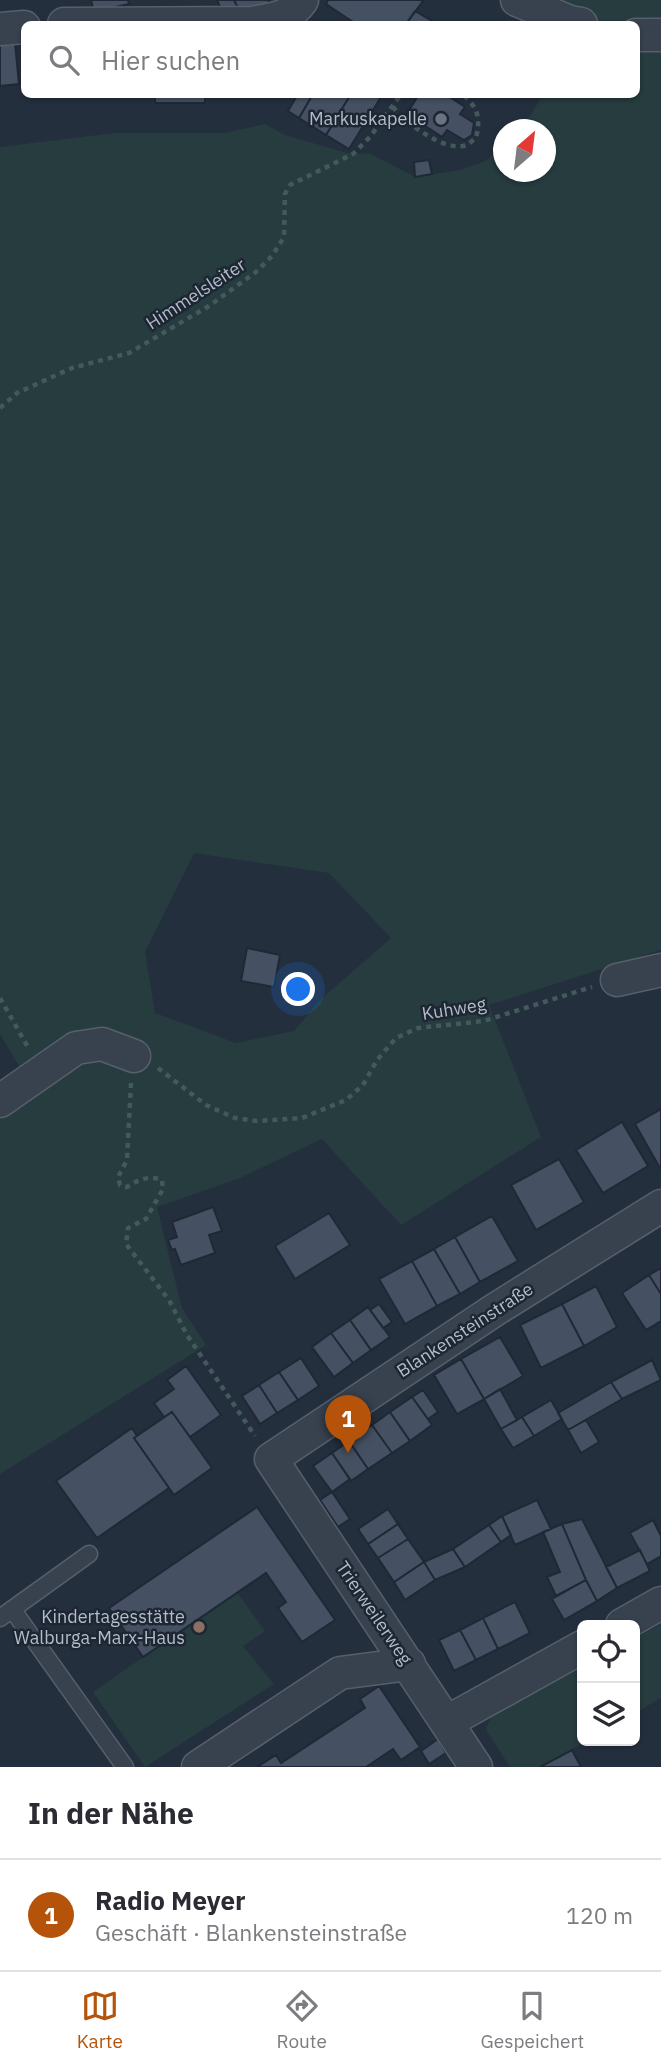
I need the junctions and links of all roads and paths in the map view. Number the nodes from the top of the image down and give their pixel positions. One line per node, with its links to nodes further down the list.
1 (517, 0): 4 (street)
2 (305, 12): 3 (street)
3 (263, 21)
4 (568, 21)
5 (21, 27): 6 (street)
6 (0, 29)
7 (640, 35): 8 (street)
8 (661, 35)
9 (399, 98): 11 (path)
10 (466, 98): 11 (path)
11 (393, 107): 12 (path, Himmelsleiter)
12 (0, 408)
13 (661, 970): 14 (street)
14 (617, 980): 16 (path, Kuhweg)
15 (0, 998): 17 (path)
16 (134, 1056): 17 (street); 20 (path)
17 (41, 1072): 18 (street)
18 (0, 1101)
19 (661, 1206): 20 (street, Blankensteinstraße)
20 (271, 1459): 26 (street, Trierweilerweg)
21 (89, 1554): 23 (lane)
22 (661, 1604): 24 (street)
23 (6, 1614): 28 (lane)
24 (631, 1620)
25 (577, 1650): 27 (street)
26 (409, 1664): 27 (street, Trierweilerweg); 29 (street)
27 (447, 1722): 30 (street, Trierweilerweg)
28 (125, 1767)
29 (198, 1767)
30 (476, 1767)

